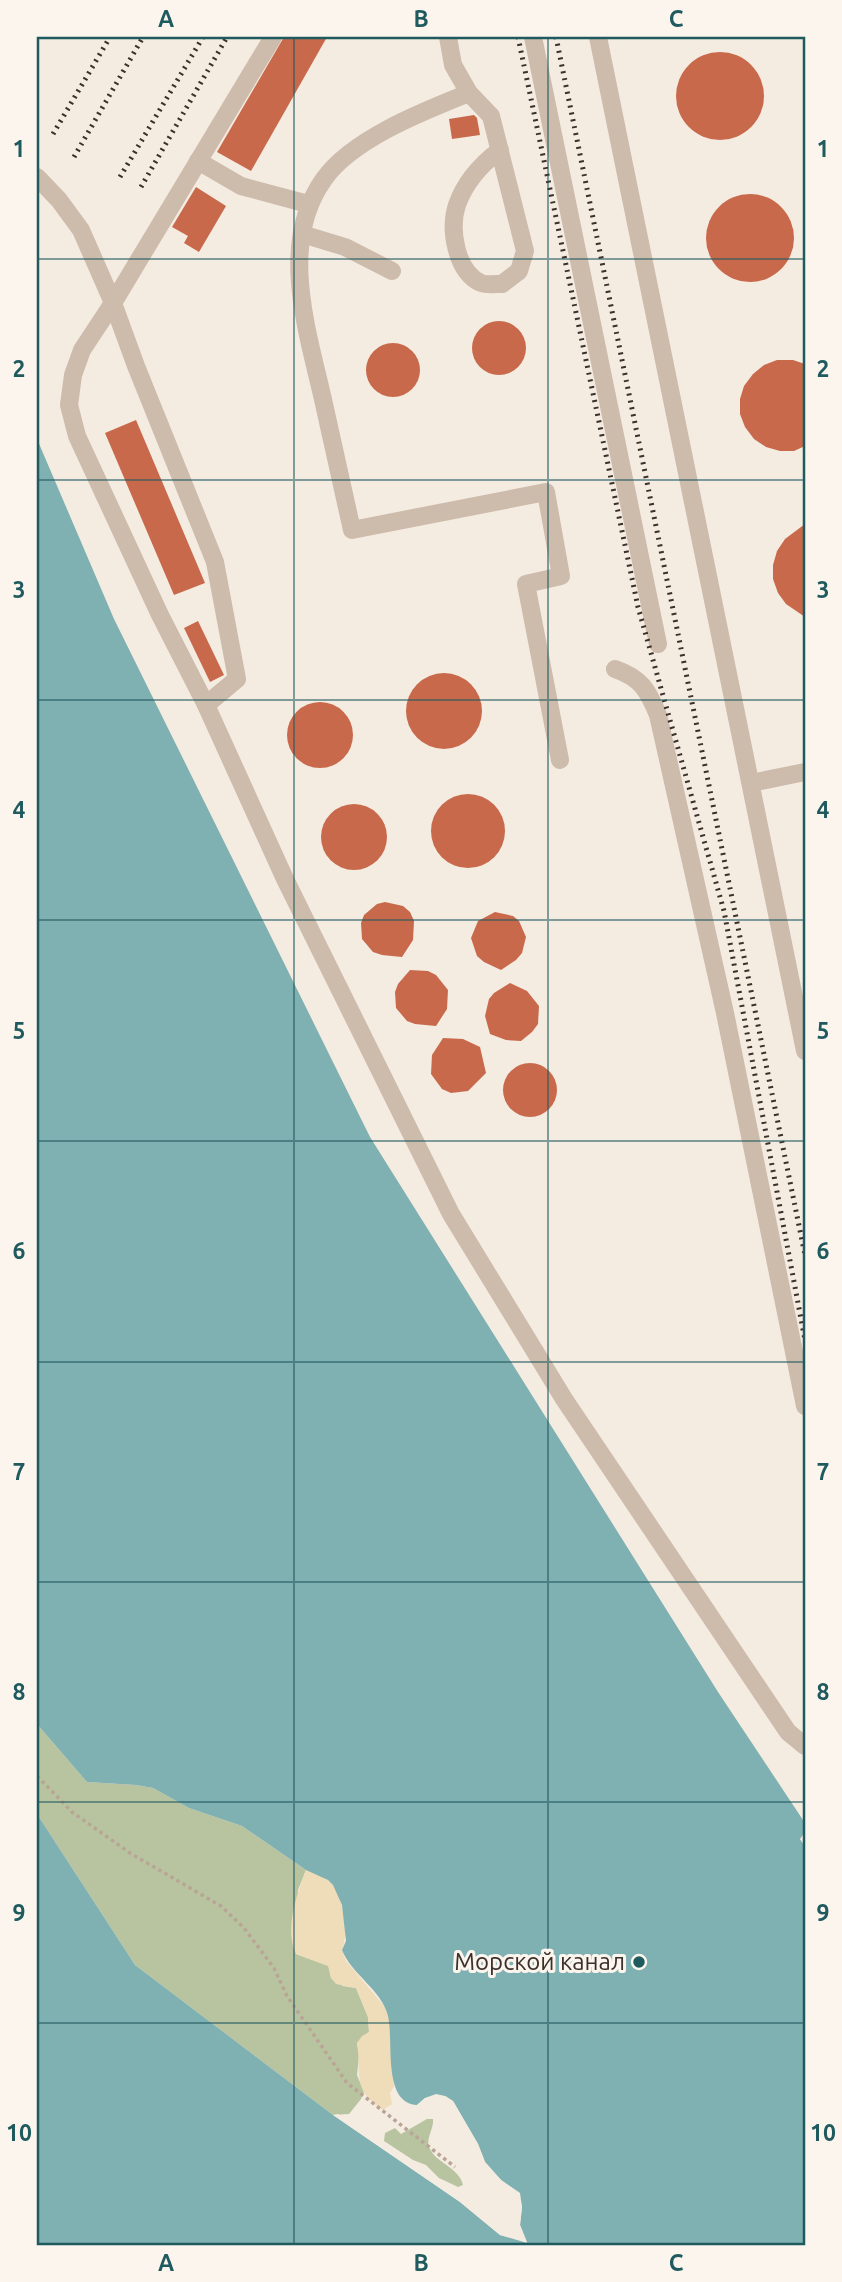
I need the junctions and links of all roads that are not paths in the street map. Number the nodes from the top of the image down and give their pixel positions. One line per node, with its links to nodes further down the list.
1 (273, 37): 7 (lane)
2 (448, 37): 5 (lane)
3 (533, 37): 13 (lane)
4 (598, 37): 18 (lane)
5 (468, 93): 6 (lane); 9 (lane)
6 (500, 150): 6 (lane)
7 (198, 162): 9 (lane); 12 (lane)
8 (37, 177): 12 (lane)
9 (308, 204): 10 (lane)
10 (302, 234): 11 (lane); 16 (lane)
11 (392, 271)
12 (113, 303): 15 (lane); 15 (lane)
13 (658, 644)
14 (615, 669): 20 (lane)
15 (206, 705): 21 (lane)
16 (560, 760)
17 (805, 772): 18 (lane)
18 (751, 783): 19 (lane)
19 (805, 1051)
20 (805, 1406)
21 (805, 1746)

